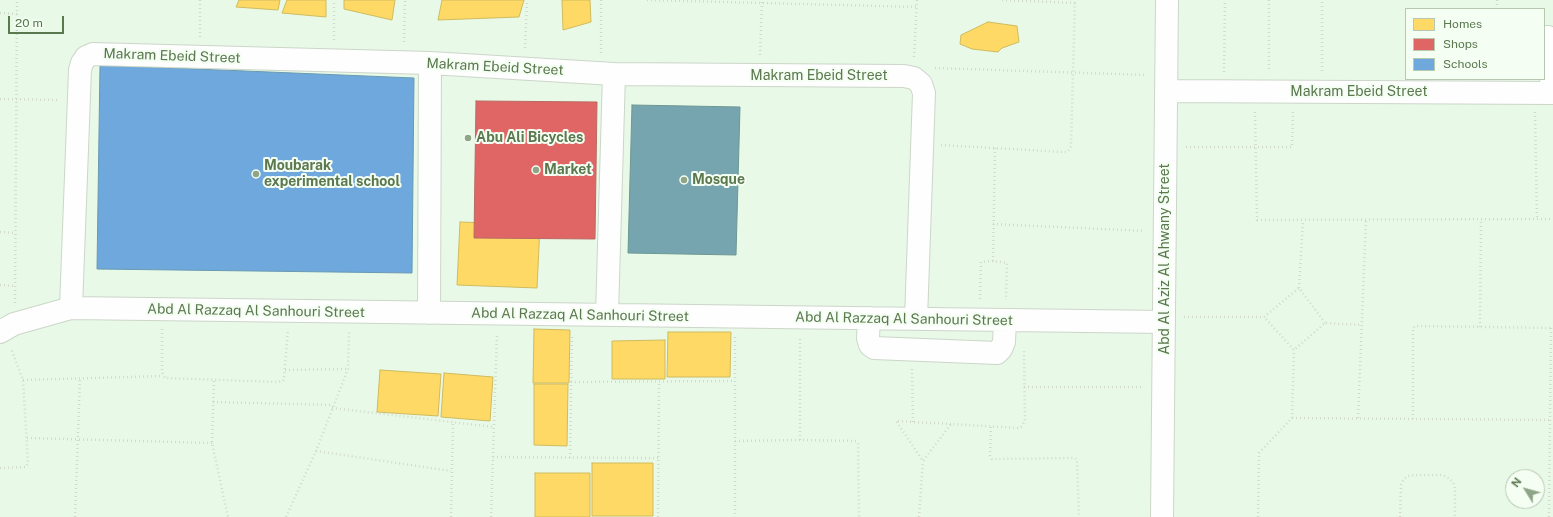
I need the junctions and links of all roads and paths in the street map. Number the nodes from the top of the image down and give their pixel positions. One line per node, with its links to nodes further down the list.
1 (17, 0): 20 (path)
2 (200, 0): 22 (path)
3 (334, 0): 23 (path)
4 (405, 0): 24 (path)
5 (527, 0): 26 (path)
6 (601, 0): 29 (path)
7 (647, 0): 8 (path)
8 (667, 0): 15 (path)
9 (917, 0): 18 (path)
10 (1002, 0): 17 (path)
11 (1166, 0): 31 (street, Abd Al Aziz Al Ahwany Street)
12 (1225, 0): 33 (path)
13 (1269, 0): 34 (path)
14 (1322, 0): 36 (path)
15 (724, 1): 16 (path)
16 (762, 2): 18 (path); 30 (path)
17 (1075, 2): 27 (path)
18 (917, 7): 28 (path)
19 (0, 14): 20 (path)
20 (17, 14): 39 (path)
21 (1545, 37): 37 (street)
22 (200, 58): 23 (street, Makram Ebeid Street); 40 (street, Makram Ebeid Street)
23 (334, 60): 24 (street, Makram Ebeid Street)
24 (403, 62): 25 (street, Makram Ebeid Street)
25 (430, 63): 26 (street, Makram Ebeid Street); 62 (street)
26 (525, 69): 29 (street, Makram Ebeid Street)
27 (1073, 72): 28 (path); 31 (path); 44 (path)
28 (914, 73): 30 (street, Makram Ebeid Street); 41 (street)
29 (607, 74): 30 (street, Makram Ebeid Street); 65 (street)
30 (760, 75)
31 (1166, 83): 33 (street, Makram Ebeid Street); 42 (street, Abd Al Aziz Al Ahwany Street)
32 (1460, 86): 36 (street, Makram Ebeid Street); 37 (street, Makram Ebeid Street)
33 (1224, 91): 34 (street, Makram Ebeid Street)
34 (1262, 91): 35 (street, Makram Ebeid Street); 43 (path)
35 (1293, 91): 36 (street, Makram Ebeid Street); 43 (path)
36 (1322, 92)
37 (1546, 93): 48 (path)
38 (0, 99): 39 (path)
39 (16, 100): 40 (path); 53 (path)
40 (79, 100): 58 (street, Makram Ebeid Street)
41 (922, 144): 44 (path); 70 (street)
42 (1165, 147): 43 (path); 52 (street, Abd Al Aziz Al Ahwany Street)
43 (1256, 147): 49 (path)
44 (995, 148): 50 (path)
45 (1553, 219): 48 (path)
46 (1366, 220): 47 (path); 49 (path); 75 (path)
47 (1481, 220): 48 (path); 76 (path)
48 (1537, 220)
49 (1303, 221): 57 (path)
50 (993, 224): 52 (path); 54 (path)
51 (0, 232): 53 (path)
52 (1165, 232): 71 (street, Abd Al Aziz Al Ahwany Street)
53 (15, 233): 56 (path)
54 (992, 261): 72 (path); 73 (path)
55 (0, 284): 56 (path)
56 (15, 286): 77 (path)
57 (1299, 288): 69 (path); 74 (path)
58 (71, 308): 59 (street, Abd Al Razzaq Al Sanhouri Street); 77 (street, Abd Al Razzaq Al Sanhouri Street)
59 (162, 310): 60 (street, Abd Al Razzaq Al Sanhouri Street); 83 (path)
60 (290, 311): 61 (street, Abd Al Razzaq Al Sanhouri Street); 82 (path)
61 (348, 312): 62 (street, Abd Al Razzaq Al Sanhouri Street); 81 (path)
62 (429, 313): 63 (street, Abd Al Razzaq Al Sanhouri Street)
63 (497, 314): 64 (street, Abd Al Razzaq Al Sanhouri Street); 102 (path)
64 (572, 315): 65 (street, Abd Al Razzaq Al Sanhouri Street); 89 (path)
65 (607, 315): 66 (street, Abd Al Razzaq Al Sanhouri Street)
66 (735, 317): 67 (street, Abd Al Razzaq Al Sanhouri Street); 88 (path)
67 (801, 317): 68 (street, Abd Al Razzaq Al Sanhouri Street); 106 (path)
68 (869, 318): 70 (street, Abd Al Razzaq Al Sanhouri Street); 79 (street)
69 (1264, 318): 71 (path); 80 (path)
70 (916, 319): 72 (street, Abd Al Razzaq Al Sanhouri Street)
71 (1164, 319): 73 (street, Abd Al Razzaq Al Sanhouri Street); 91 (street, Abd Al Aziz Al Ahwany Street)
72 (980, 320): 73 (street, Abd Al Razzaq Al Sanhouri Street)
73 (1014, 320): 79 (street); 90 (path)
74 (1325, 323): 75 (path); 80 (path)
75 (1362, 325): 96 (path)
76 (1480, 327): 78 (path); 97 (path)
77 (6, 328): 85 (path)
78 (1552, 328): 92 (path)
79 (912, 350): 100 (path)
80 (1294, 350): 95 (path)
81 (348, 369): 82 (path); 94 (path)
82 (285, 370): 86 (path)
83 (163, 376): 84 (path); 86 (path)
84 (80, 378): 85 (path); 105 (path)
85 (23, 380): 104 (path)
86 (214, 381): 93 (path)
87 (658, 381): 88 (path); 89 (path); 112 (path)
88 (735, 381): 107 (path)
89 (571, 382): 111 (path)
90 (1024, 387): 91 (path); 103 (path)
91 (1163, 388): 126 (street, Abd Al Aziz Al Ahwany Street)
92 (1552, 398): 98 (path)
93 (213, 402): 94 (path); 108 (path)
94 (333, 406): 99 (path); 109 (path)
95 (1292, 418): 96 (path); 127 (path)
96 (1358, 418): 97 (path)
97 (1413, 419): 98 (path)
98 (1551, 420): 130 (path)
99 (453, 422): 102 (path); 115 (path)
100 (913, 422): 101 (path); 113 (path)
101 (951, 424): 103 (path); 113 (path)
102 (494, 427): 110 (path)
103 (992, 427): 125 (path)
104 (27, 438): 105 (path); 114 (path)
105 (78, 439): 108 (path); 116 (path)
106 (800, 440): 107 (path); 123 (path)
107 (735, 442): 122 (path)
108 (212, 443): 117 (path)
109 (316, 451): 115 (path); 118 (path)
110 (493, 457): 111 (path); 120 (path)
111 (570, 458): 112 (path)
112 (658, 458): 121 (path)
113 (923, 461): 124 (path)
114 (0, 468)
115 (452, 471): 119 (path)
116 (75, 517)
117 (228, 517)
118 (286, 517)
119 (451, 517)
120 (491, 517)
121 (658, 517)
122 (736, 517)
123 (860, 517)
124 (919, 517)
125 (1079, 517)
126 (1162, 517)
127 (1258, 517)
128 (1400, 517): 129 (path)
129 (1455, 517)
130 (1549, 517)

